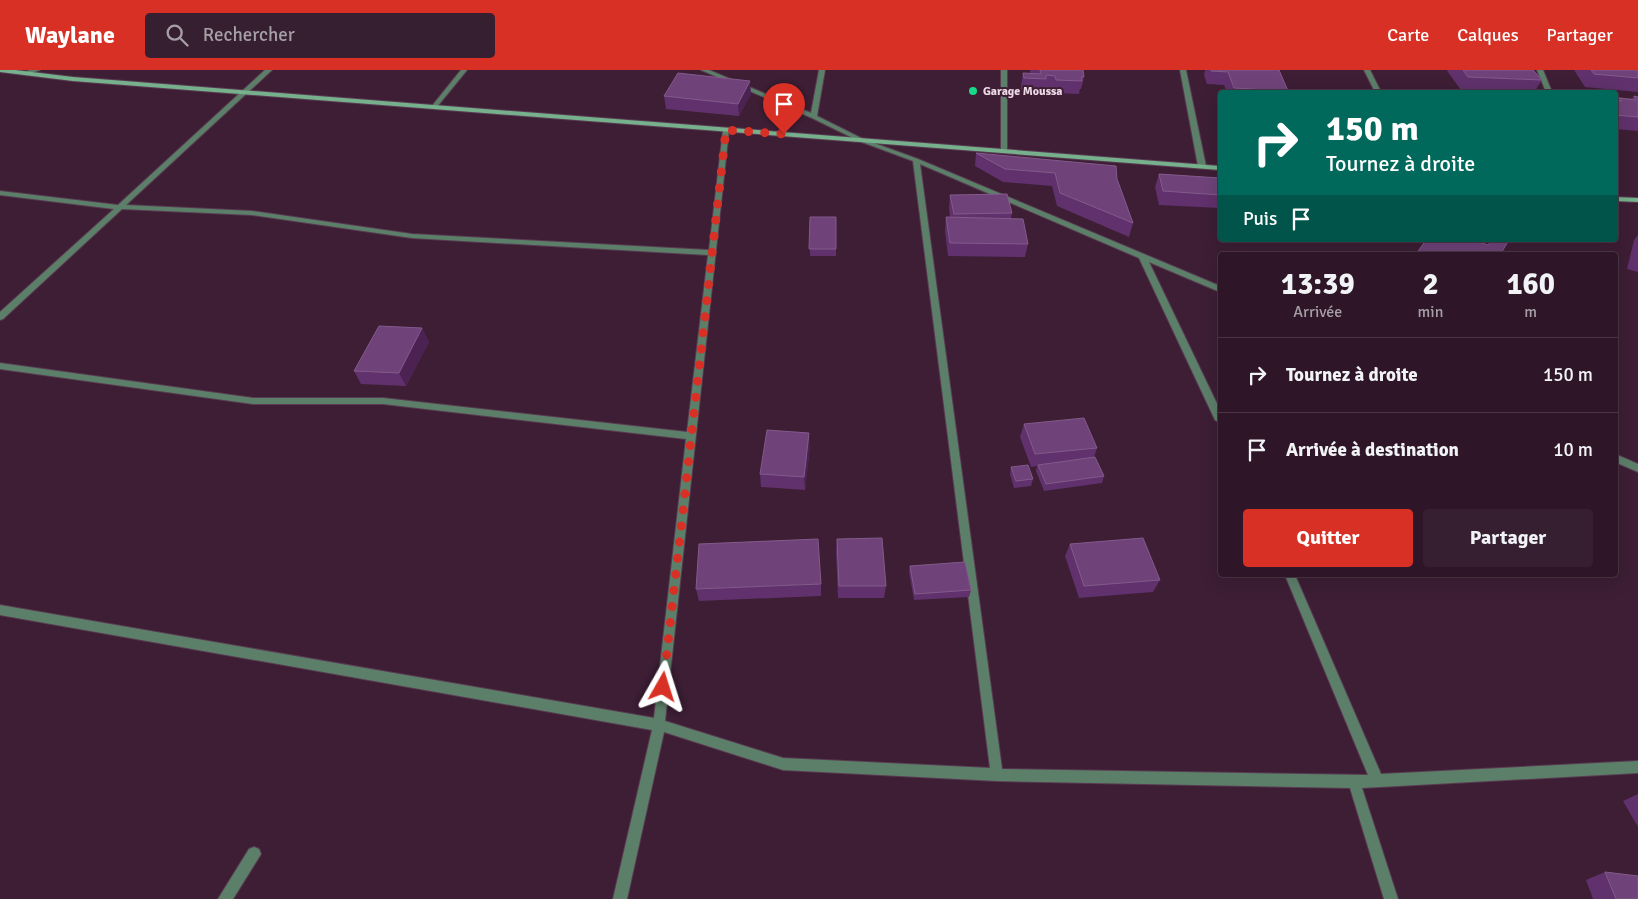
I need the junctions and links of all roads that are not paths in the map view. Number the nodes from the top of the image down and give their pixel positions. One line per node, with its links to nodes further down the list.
1 (0, 70): 11 (street)
2 (37, 70): 11 (street)
3 (269, 70): 14 (street)
4 (464, 70): 17 (street)
5 (704, 70): 18 (street)
6 (822, 70): 18 (street)
7 (1004, 70): 21 (street)
8 (1183, 70): 23 (street)
9 (1367, 70): 12 (street)
10 (1540, 70): 13 (street)
11 (26, 74): 14 (street)
12 (1377, 90)
13 (1548, 90)
14 (243, 92): 17 (street); 28 (street)
15 (1618, 100): 16 (street)
16 (1638, 102)
17 (434, 107): 19 (street)
18 (814, 117): 20 (street)
19 (726, 130): 20 (street); 29 (street)
20 (861, 140): 21 (street); 22 (street)
21 (1004, 151): 23 (street)
22 (916, 160): 30 (street); 42 (street)
23 (1202, 166): 24 (street)
24 (1218, 168)
25 (0, 193): 28 (street)
26 (1618, 198): 27 (street)
27 (1638, 200)
28 (119, 207): 29 (street); 32 (street)
29 (712, 253): 35 (street)
30 (1143, 257): 31 (street); 34 (street)
31 (1218, 288)
32 (0, 317)
33 (0, 366): 35 (street)
34 (1218, 416)
35 (692, 436): 40 (street)
36 (1618, 459): 37 (street)
37 (1638, 468)
38 (1291, 577): 43 (street)
39 (0, 610): 40 (street)
40 (659, 725): 42 (street); 47 (street)
41 (1638, 767): 43 (street)
42 (997, 775): 44 (street)
43 (1377, 781): 44 (street)
44 (1354, 782): 48 (street)
45 (254, 854): 46 (street)
46 (226, 899)
47 (620, 899)
48 (1391, 899)

